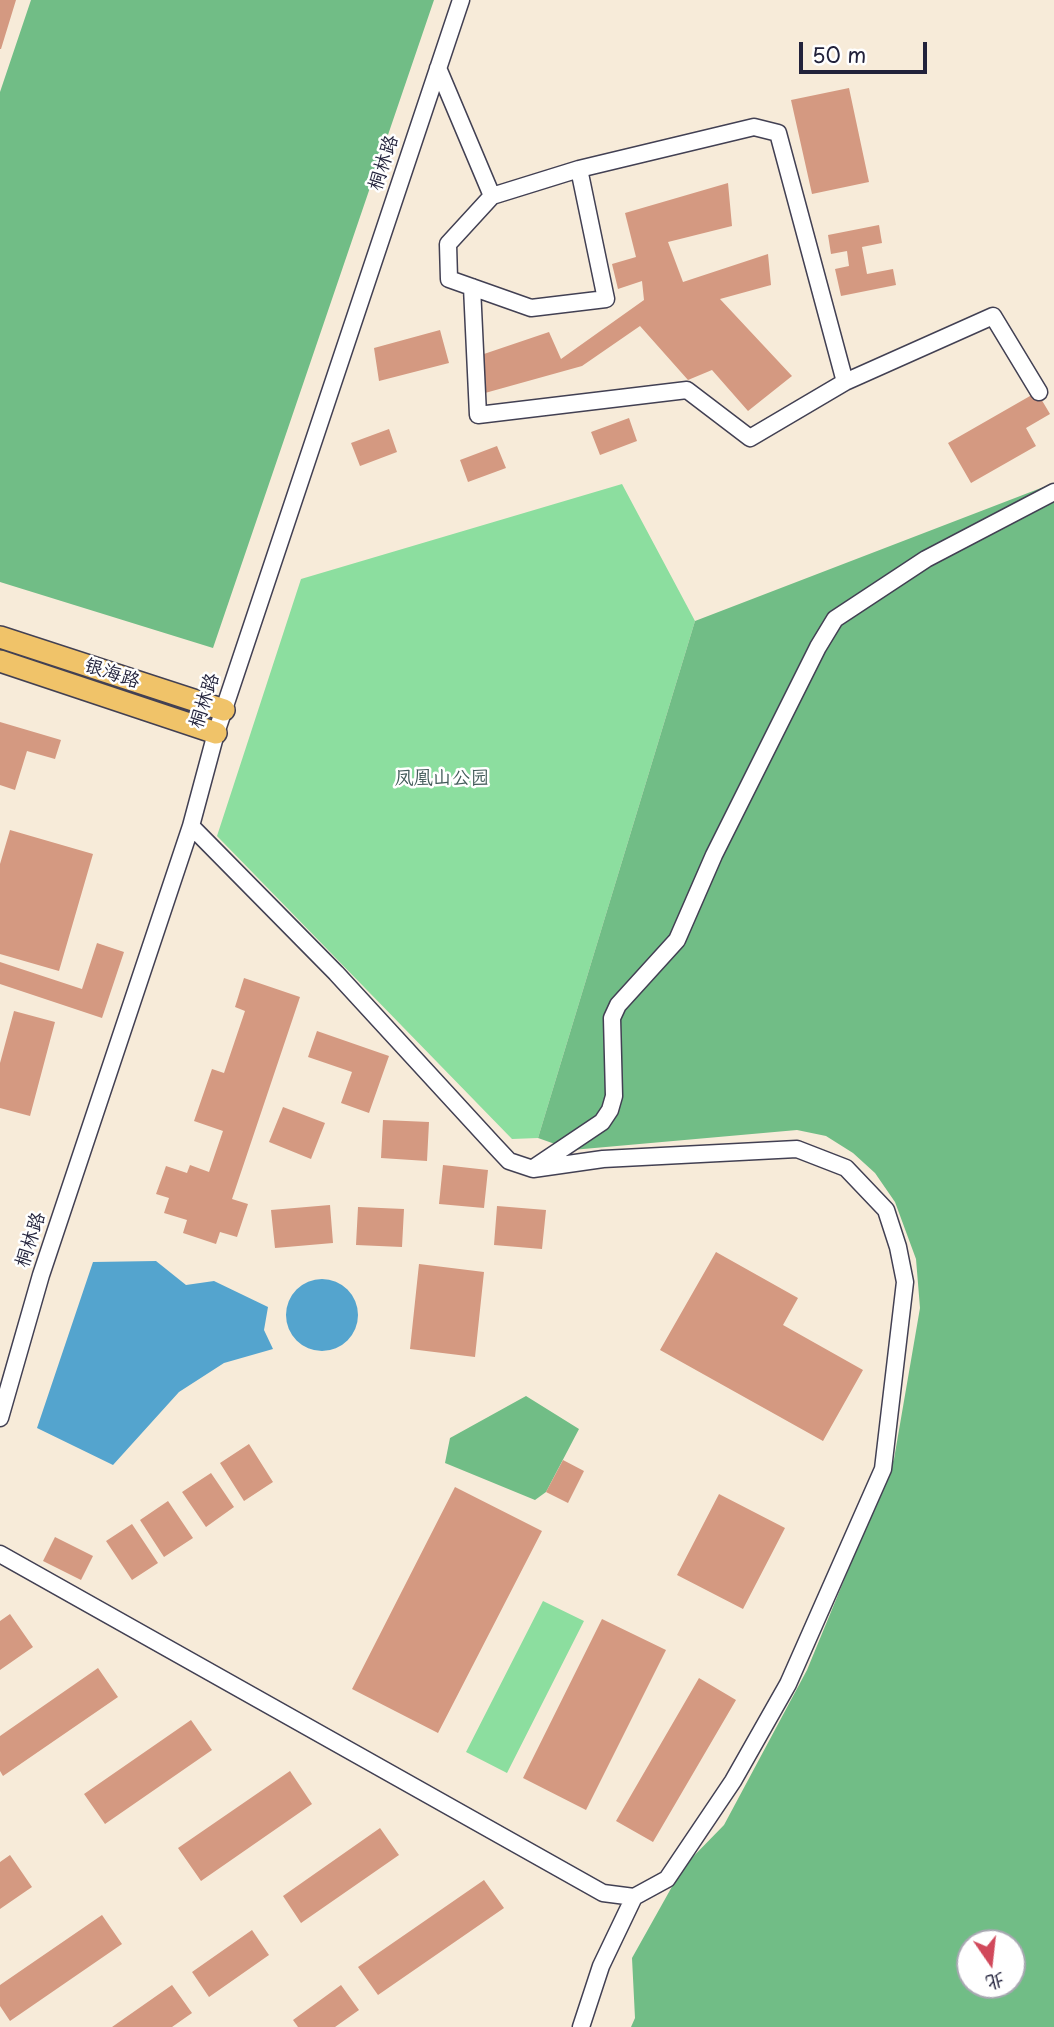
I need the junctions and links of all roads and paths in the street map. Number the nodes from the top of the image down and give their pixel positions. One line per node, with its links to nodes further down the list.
1 (461, 0): 2 (street, 桐林路)
2 (438, 68): 4 (street); 11 (street, 桐林路)
3 (579, 169): 4 (street); 5 (street); 6 (street)
4 (492, 196): 5 (street)
5 (472, 287): 6 (street)
6 (845, 382): 7 (street)
7 (1039, 393)
8 (1054, 492): 14 (street)
9 (0, 637): 11 (main road, 银海路)
10 (0, 661): 12 (main road, 银海路)
11 (224, 710): 12 (street, 桐林路)
12 (216, 733): 13 (street, 桐林路)
13 (191, 826): 14 (street); 15 (street, 桐林路)
14 (533, 1169): 17 (street)
15 (0, 1418)
16 (0, 1554): 17 (street)
17 (634, 1897): 18 (street)
18 (581, 2027)

